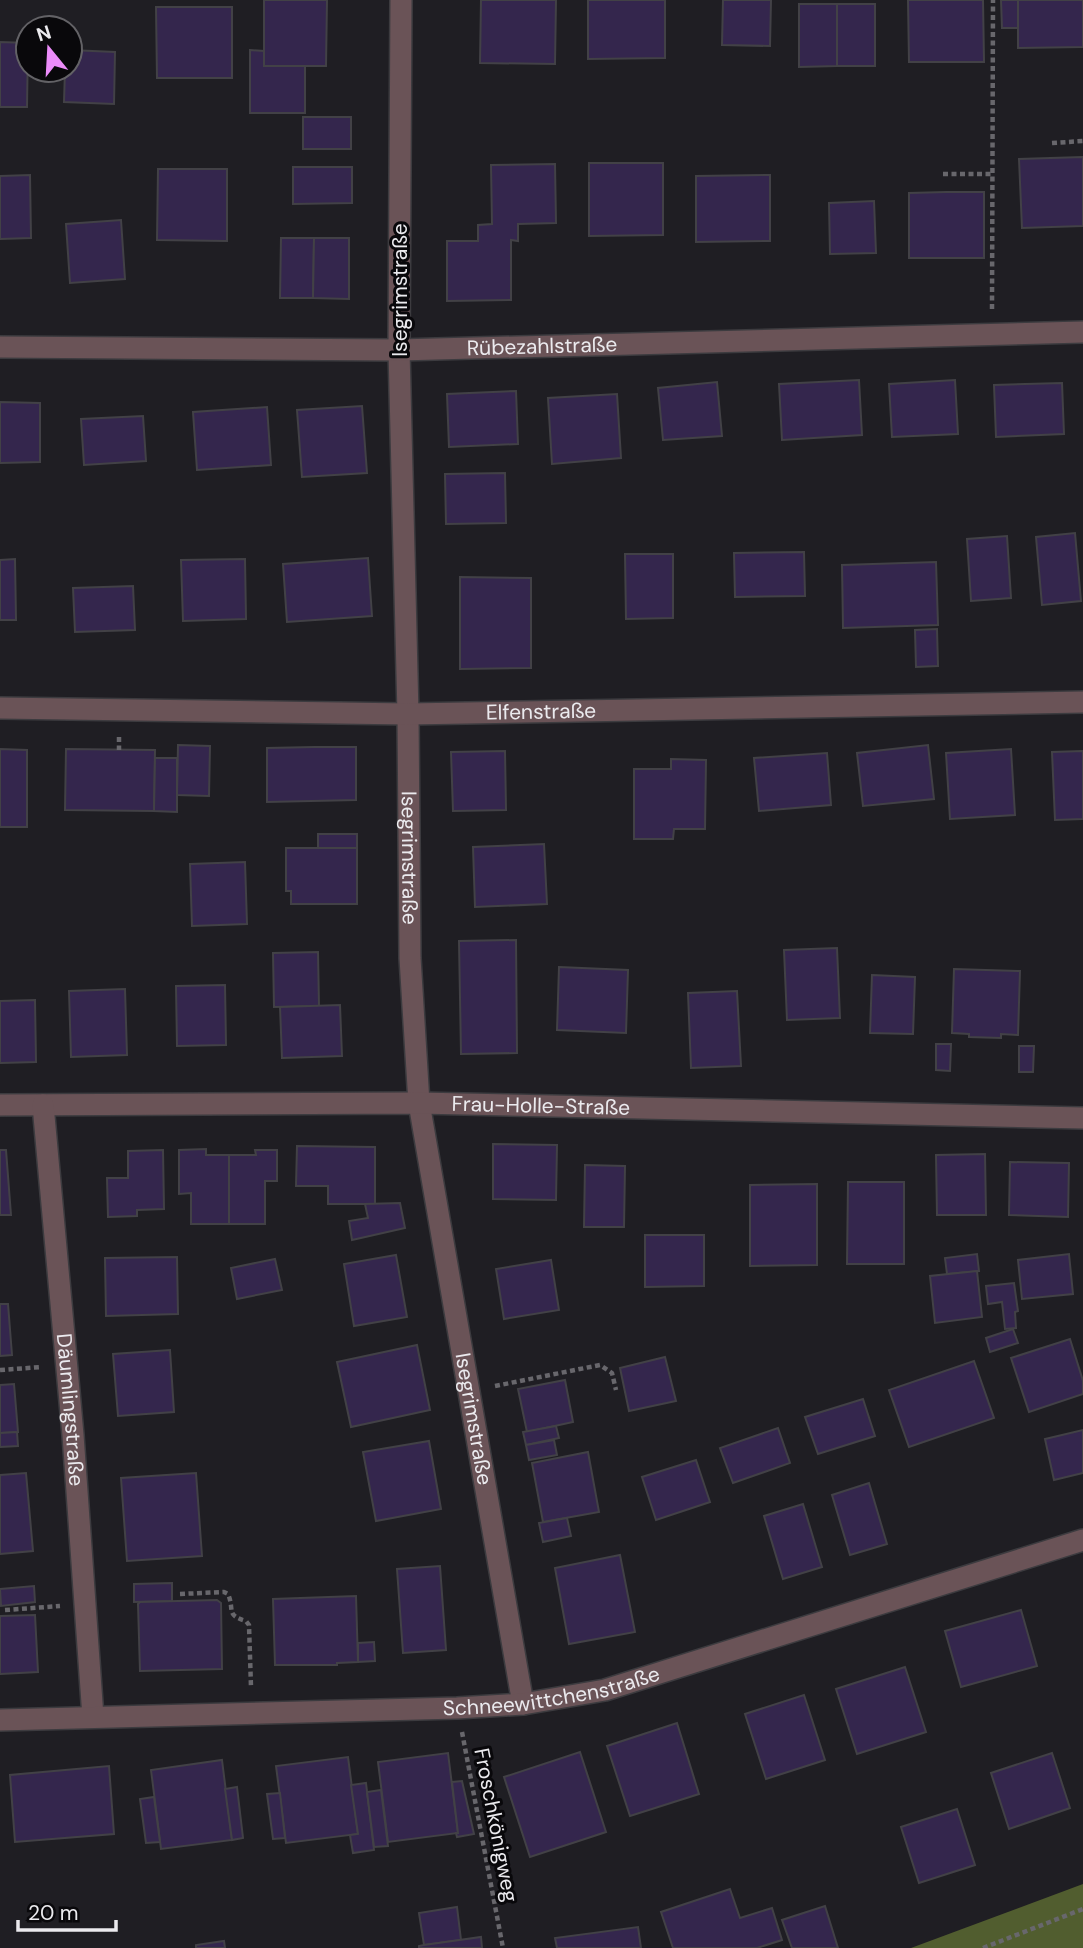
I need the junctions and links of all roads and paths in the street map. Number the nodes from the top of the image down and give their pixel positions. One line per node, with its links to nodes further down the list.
1 (401, 0): 10 (street, Isegrimstraße)
2 (993, 0): 6 (path)
3 (1083, 141): 4 (path)
4 (1052, 143)
5 (943, 174): 6 (path)
6 (992, 174): 8 (path)
7 (1083, 332): 8 (street, Rübezahlstraße)
8 (992, 334): 10 (street, Rübezahlstraße)
9 (0, 347): 10 (street, Rübezahlstraße)
10 (399, 350): 13 (street, Isegrimstraße)
11 (1083, 702): 13 (street, Elfenstraße)
12 (0, 708): 13 (street, Elfenstraße)
13 (408, 714): 14 (street, Isegrimstraße)
14 (419, 1102): 16 (street, Frau-Holle-Straße); 17 (street, Frau-Holle-Straße); 21 (street, Isegrimstraße)
15 (0, 1105): 16 (street, Frau-Holle-Straße)
16 (43, 1105): 18 (street, Däumlingstraße)
17 (1083, 1118)
18 (67, 1365): 19 (path); 24 (street, Däumlingstraße)
19 (0, 1370)
20 (616, 1390): 21 (path)
21 (469, 1391): 26 (street, Isegrimstraße)
22 (1083, 1540): 26 (street, Schneewittchenstraße)
23 (180, 1594): 28 (path)
24 (85, 1604): 25 (path); 29 (street, Däumlingstraße)
25 (5, 1610)
26 (523, 1704): 27 (street, Schneewittchenstraße)
27 (457, 1709): 28 (street, Schneewittchenstraße); 32 (path, Froschkönigweg)
28 (252, 1713): 29 (street, Schneewittchenstraße)
29 (93, 1717): 30 (street, Schneewittchenstraße)
30 (0, 1720)
31 (1083, 1909): 33 (path)
32 (503, 1948)
33 (983, 1948)

